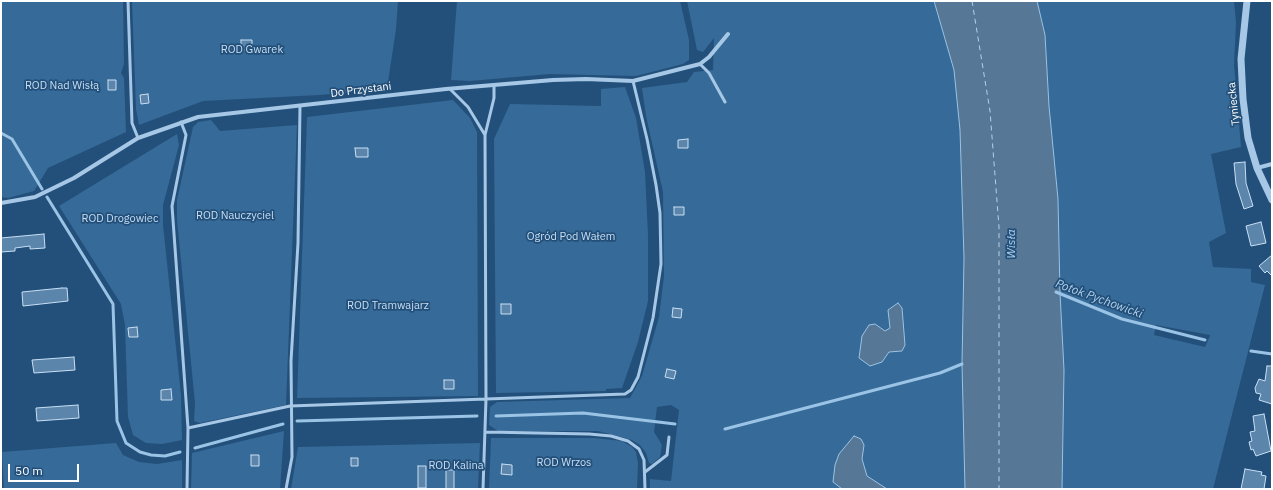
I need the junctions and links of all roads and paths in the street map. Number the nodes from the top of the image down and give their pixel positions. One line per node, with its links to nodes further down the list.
1 (128, 1): 12 (lane)
2 (1247, 1): 14 (street, Tyniecka)
3 (728, 34): 4 (street, Do Przystani)
4 (700, 64): 5 (street, Do Przystani); 8 (lane)
5 (633, 81): 6 (street, Do Przystani); 17 (lane)
6 (494, 85): 7 (street, Do Przystani); 11 (lane)
7 (450, 89): 9 (street, Do Przystani); 11 (lane)
8 (725, 102)
9 (300, 106): 10 (street, Do Przystani); 18 (lane)
10 (181, 122): 12 (street, Do Przystani); 19 (lane)
11 (485, 135): 17 (lane)
12 (138, 138): 16 (street, Do Przystani)
13 (1272, 164): 14 (street)
14 (1257, 168): 15 (street, Tyniecka)
15 (1272, 200)
16 (1, 203)
17 (486, 399): 18 (lane); 20 (lane)
18 (290, 406): 19 (lane); 24 (lane)
19 (188, 428): 23 (lane)
20 (486, 432): 22 (lane); 25 (lane)
21 (669, 437): 22 (lane)
22 (644, 472): 26 (lane)
23 (187, 489)
24 (286, 489)
25 (483, 489)
26 (645, 489)

